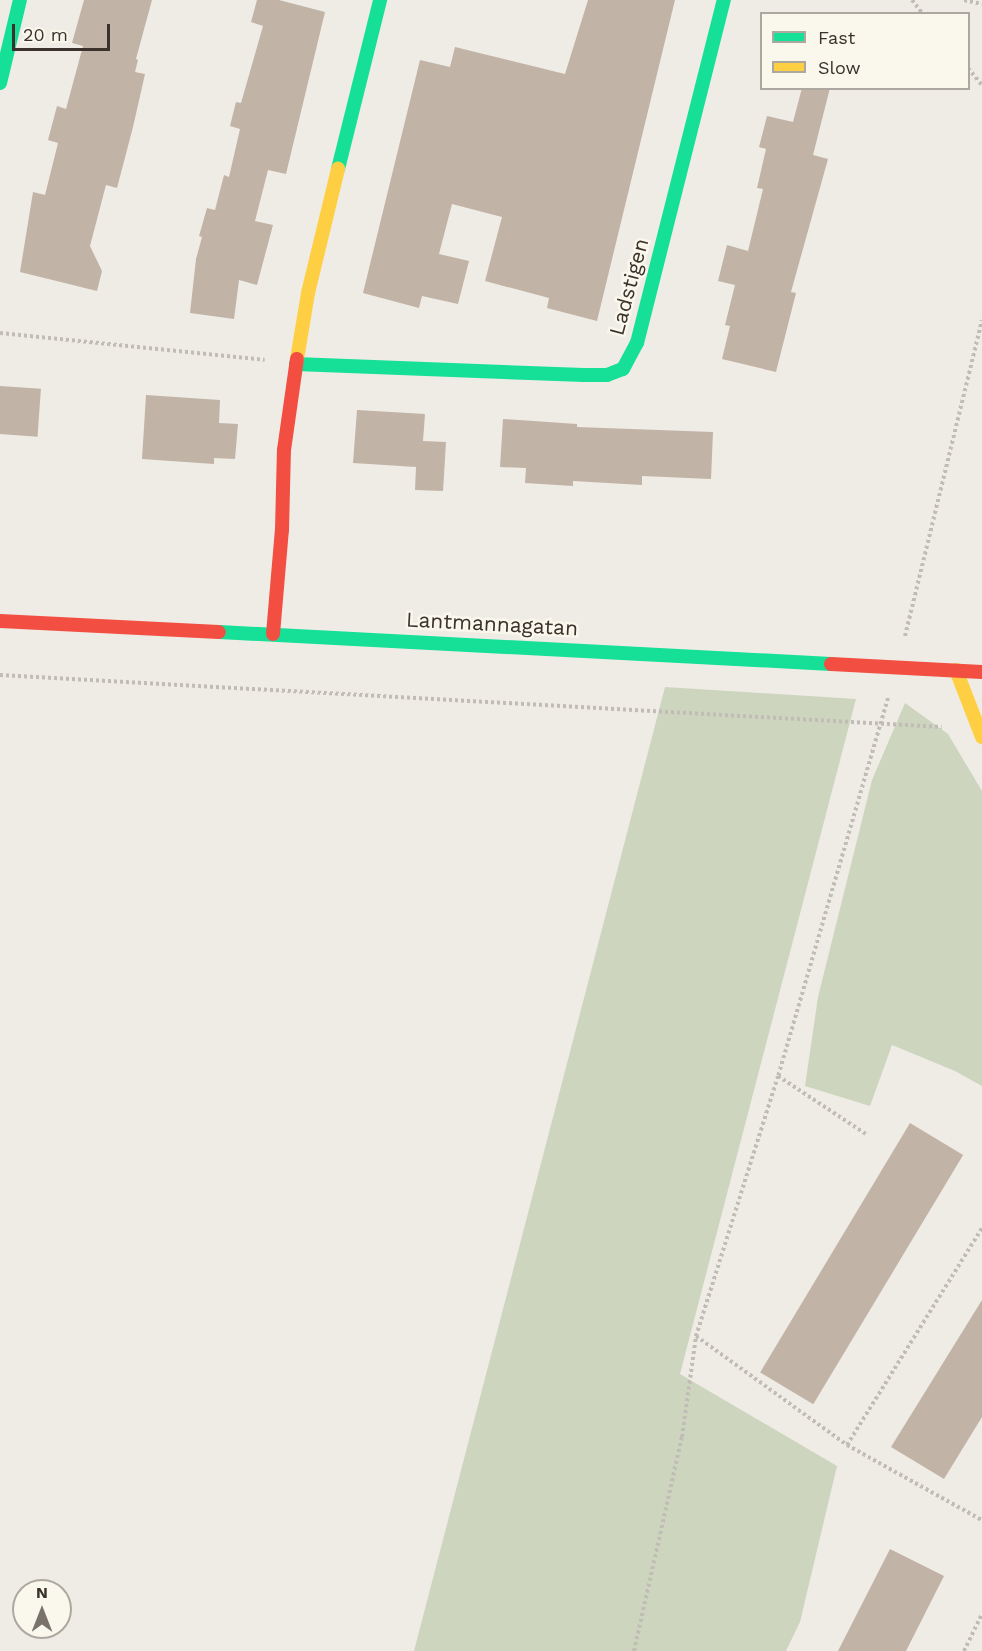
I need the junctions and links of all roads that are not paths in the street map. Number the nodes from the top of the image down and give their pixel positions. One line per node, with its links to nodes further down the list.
1 (20, 0): 4 (street)
2 (380, 0): 5 (street)
3 (724, 0): 5 (street, Ladstigen)
4 (0, 83)
5 (296, 364): 7 (street)
6 (0, 621): 7 (street, Lantmannagatan)
7 (273, 634): 8 (street, Lantmannagatan)
8 (956, 670): 9 (street, Lantmannagatan); 10 (street)
9 (982, 672)
10 (980, 733)

